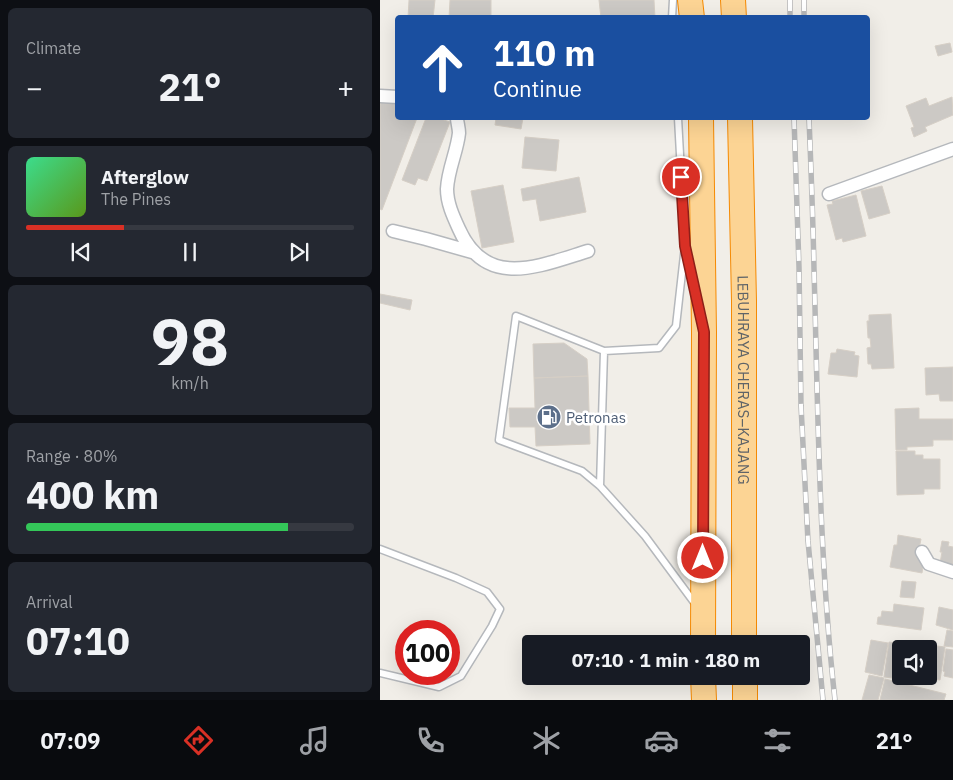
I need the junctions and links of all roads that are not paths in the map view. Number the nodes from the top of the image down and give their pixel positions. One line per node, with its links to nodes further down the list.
1 (673, 0): 4 (lane)
2 (690, 0): 5 (highway)
3 (732, 0): 6 (highway)
4 (677, 15)
5 (679, 15)
6 (734, 15)
7 (380, 96): 8 (street)
8 (395, 97)
9 (457, 120): 20 (street)
10 (674, 120): 14 (lane)
11 (678, 120): 14 (lane)
12 (701, 120): 23 (highway)
13 (740, 120): 31 (highway, LEBUHRAYA CHERAS–KAJANG)
14 (678, 126): 18 (lane)
15 (953, 149): 16 (street)
16 (829, 194)
17 (393, 231): 20 (street)
18 (685, 246): 21 (lane); 24 (lane)
19 (588, 251): 20 (street)
20 (472, 252)
21 (693, 284)
22 (695, 294): 23 (lane)
23 (704, 332): 29 (highway)
24 (604, 351): 25 (lane); 25 (lane)
25 (600, 486): 29 (lane)
26 (380, 549): 32 (lane)
27 (922, 552): 28 (street)
28 (953, 572)
29 (702, 614): 30 (highway)
30 (703, 635)
31 (744, 635)
32 (380, 673)
33 (703, 685): 35 (highway)
34 (744, 685): 36 (highway)
35 (704, 700)
36 (745, 700)

